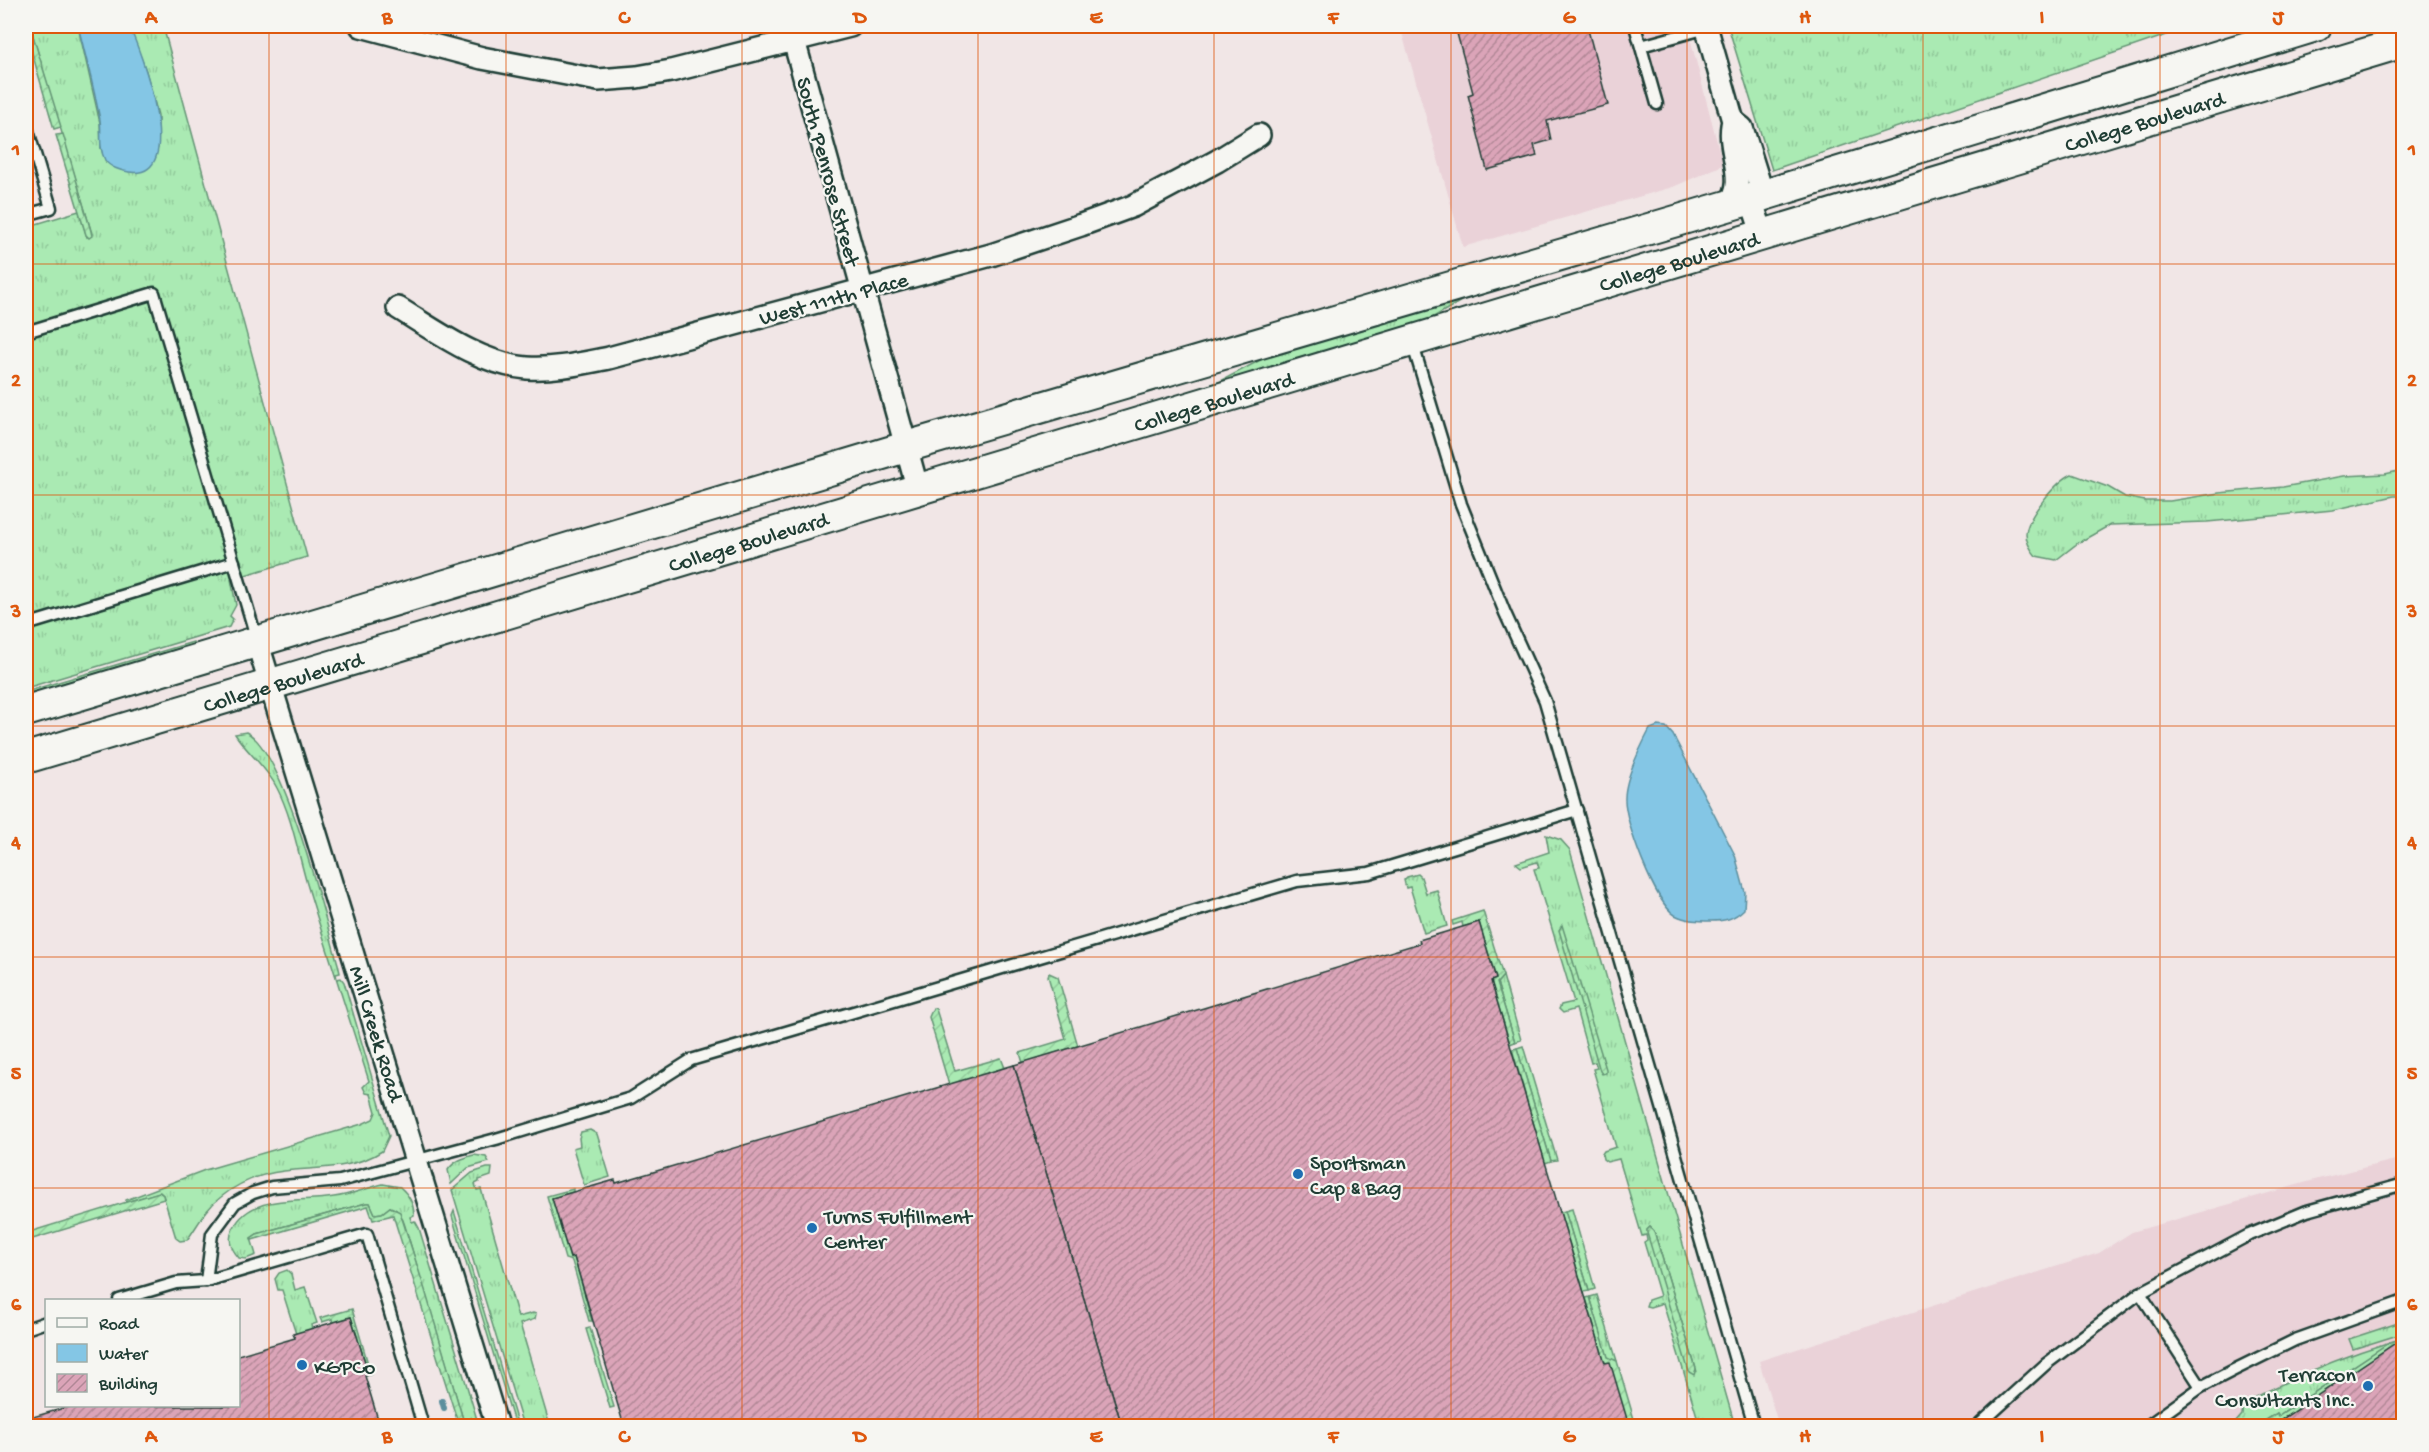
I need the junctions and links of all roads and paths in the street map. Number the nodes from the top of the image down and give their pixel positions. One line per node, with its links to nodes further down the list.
1 (361, 26): 6 (street)
2 (850, 26): 6 (street)
3 (1635, 26): 8 (lane)
4 (2316, 26): 13 (main road, College Boulevard)
5 (1706, 27): 8 (lane); 10 (street)
6 (792, 33): 16 (street, South Penrose Street)
7 (2403, 42): 15 (main road, College Boulevard)
8 (1641, 46): 9 (lane)
9 (1657, 104)
10 (1733, 121): 13 (street); 13 (street)
11 (26, 124): 14 (lane)
12 (1258, 135): 16 (street, West 111th Place)
13 (1748, 200): 15 (street); 20 (main road, College Boulevard)
14 (26, 215)
15 (1763, 236): 19 (main road, College Boulevard)
16 (862, 288): 17 (street, West 111th Place); 20 (street, South Penrose Street)
17 (398, 308)
18 (26, 332): 22 (lane)
19 (1412, 342): 21 (main road, College Boulevard); 28 (lane)
20 (906, 447): 21 (street, South Penrose Street); 24 (main road, College Boulevard)
21 (918, 490): 25 (main road, College Boulevard)
22 (234, 562): 23 (lane); 24 (lane)
23 (26, 625)
24 (257, 641): 25 (street, Mill Creek Road); 26 (main road, College Boulevard)
25 (270, 685): 27 (main road, College Boulevard); 29 (street, Mill Creek Road)
26 (26, 711)
27 (26, 758)
28 (1577, 810): 29 (lane); 40 (lane)
29 (417, 1158): 31 (lane); 39 (street, Mill Creek Road)
30 (2403, 1184): 32 (lane)
31 (206, 1281): 33 (lane); 38 (lane)
32 (2140, 1293): 37 (lane); 41 (lane)
33 (122, 1299)
34 (2403, 1301): 37 (lane)
35 (45, 1322): 36 (lane)
36 (26, 1329)
37 (2201, 1388): 42 (lane)
38 (423, 1426)
39 (497, 1426)
40 (1754, 1426)
41 (1982, 1426)
42 (2147, 1426)

